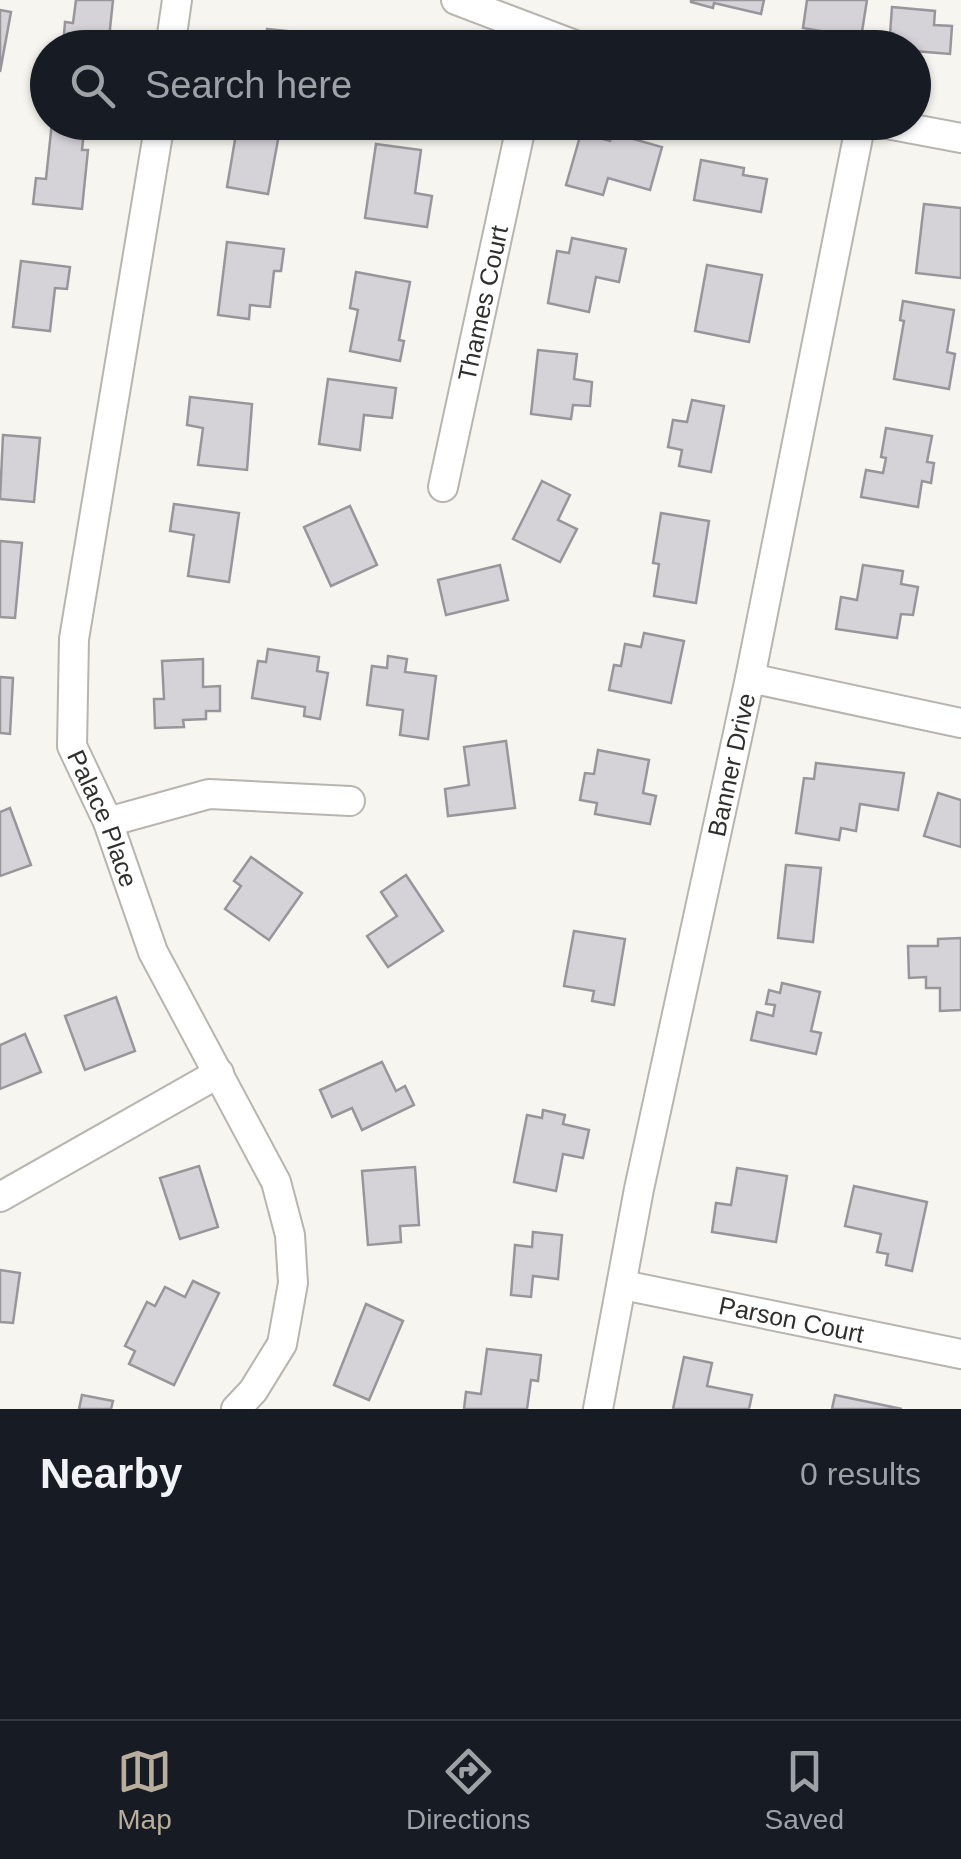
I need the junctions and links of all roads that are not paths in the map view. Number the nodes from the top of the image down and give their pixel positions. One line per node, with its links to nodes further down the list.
1 (177, 0): 3 (street)
2 (456, 0): 4 (street)
3 (173, 30)
4 (519, 30)
5 (931, 132): 6 (street)
6 (961, 138)
7 (157, 140): 14 (street, Palace Place)
8 (518, 140): 10 (street, Thames Court)
9 (858, 140): 11 (street, Banner Drive)
10 (443, 487)
11 (750, 678): 12 (street); 17 (street, Banner Drive)
12 (961, 723)
13 (350, 801): 14 (street)
14 (108, 822): 15 (street, Palace Place)
15 (218, 1072): 16 (street); 19 (street, Palace Place)
16 (0, 1196)
17 (623, 1284): 18 (street, Parson Court); 20 (street, Banner Drive)
18 (961, 1354)
19 (236, 1409)
20 (598, 1409)

